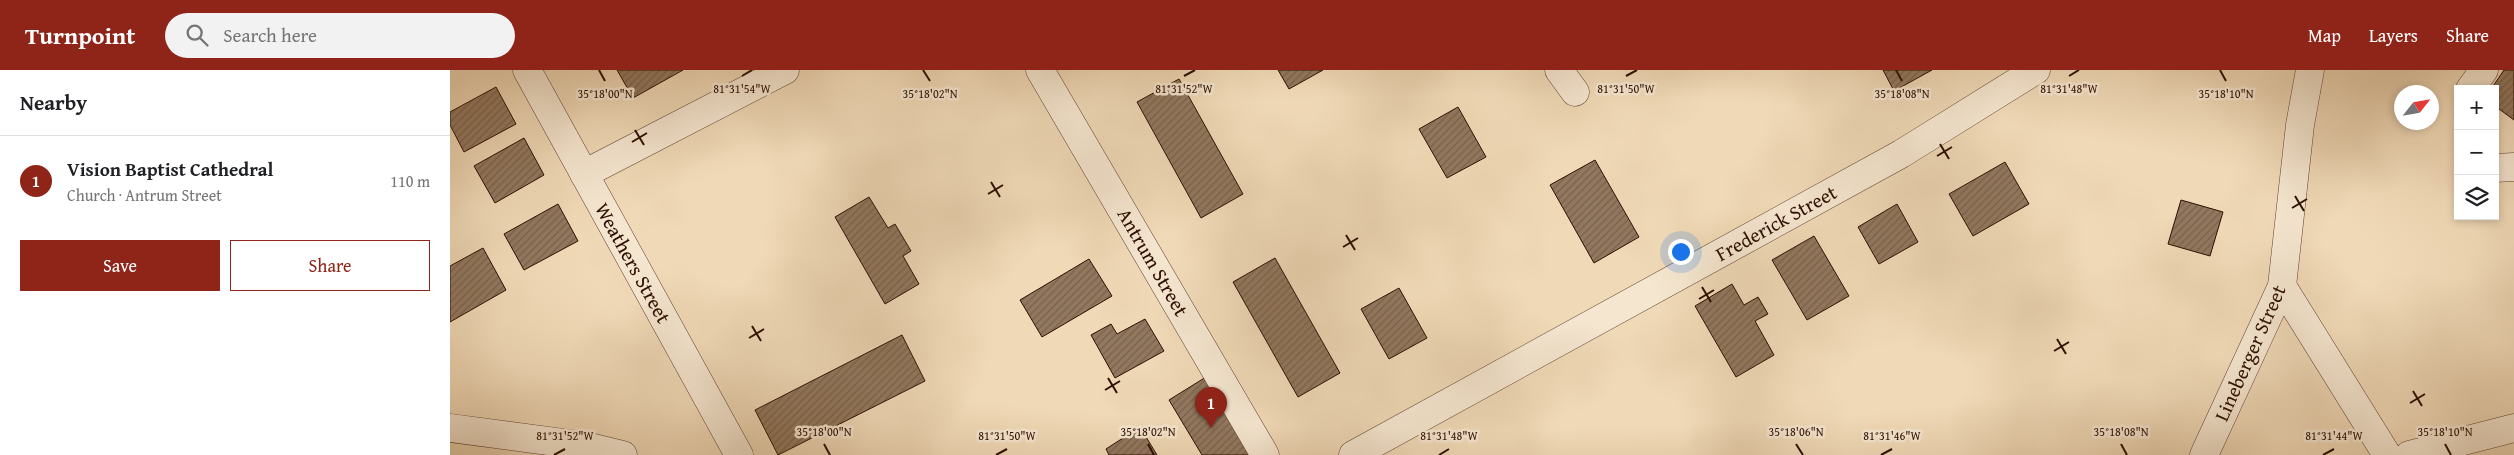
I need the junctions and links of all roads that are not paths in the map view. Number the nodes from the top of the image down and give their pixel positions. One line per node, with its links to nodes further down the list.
1 (527, 70): 12 (street, Weathers Street)
2 (786, 70): 12 (street)
3 (1040, 70): 18 (street, Antrum Street)
4 (1560, 70): 9 (street)
5 (2036, 70): 19 (street, Frederick Street)
6 (2310, 70): 13 (street, Lineberger Street)
7 (2484, 70): 8 (street)
8 (2473, 85)
9 (1575, 92)
10 (2514, 167): 11 (street)
11 (2499, 168)
12 (584, 174): 17 (street, Weathers Street)
13 (2282, 286): 20 (street, Lineberger Street); 21 (street)
14 (450, 428): 16 (street)
15 (2514, 428): 22 (street)
16 (623, 455)
17 (739, 455)
18 (1266, 455)
19 (1353, 455)
20 (2204, 455)
21 (2386, 455)
22 (2410, 455)

